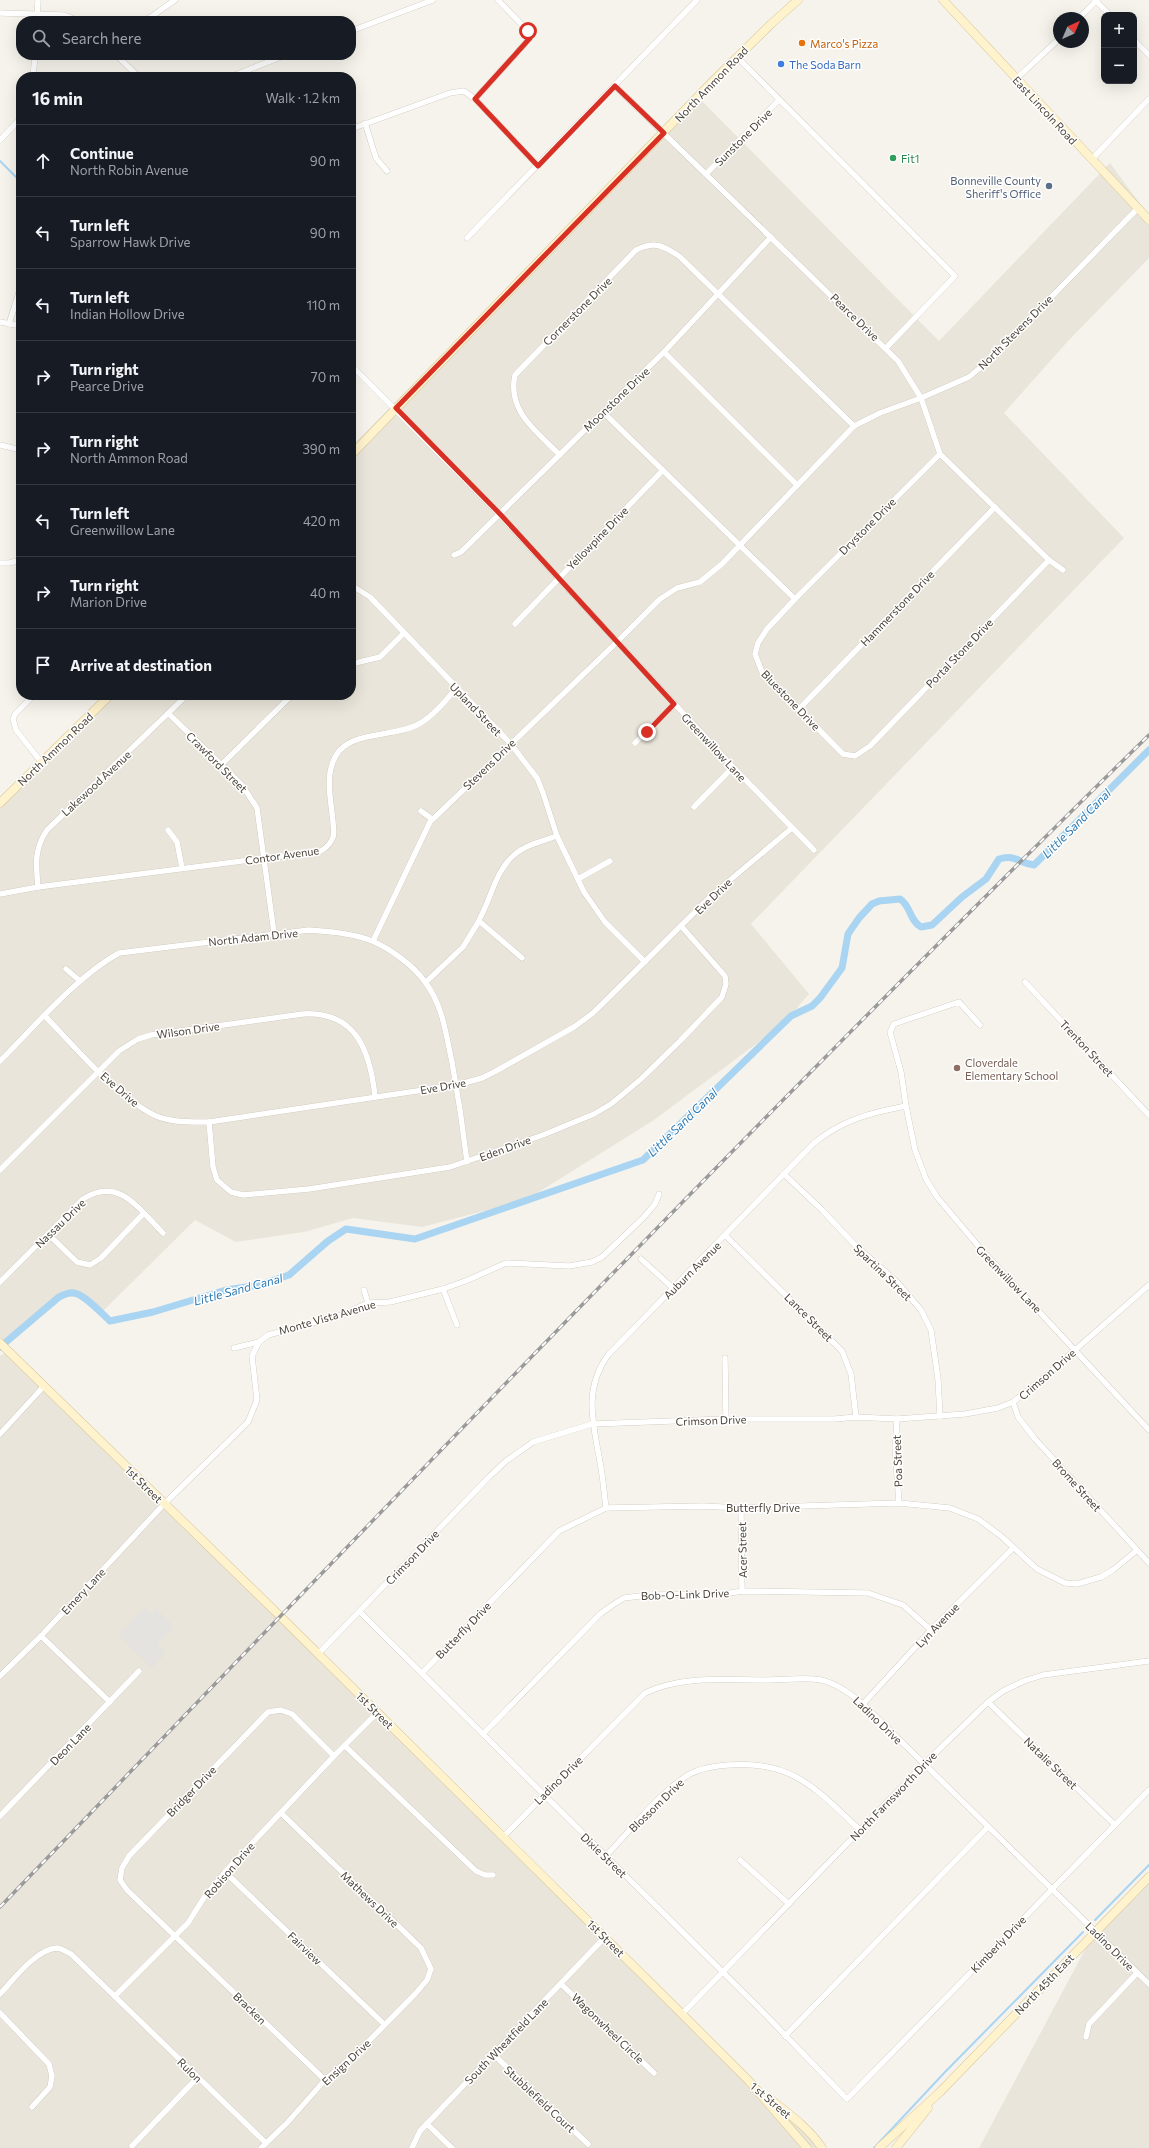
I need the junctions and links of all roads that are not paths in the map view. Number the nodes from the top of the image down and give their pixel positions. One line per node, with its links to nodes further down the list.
1 (38, 0): 13 (street)
2 (175, 0): 15 (street)
3 (433, 0): 17 (street)
4 (498, 0): 30 (street)
5 (697, 0): 29 (street)
6 (788, 0): 16 (main road, North Ammon Road)
7 (798, 0): 16 (main road, North Ammon Road)
8 (944, 0): 28 (main road, East Lincoln Road)
9 (1096, 0): 10 (street); 11 (street)
10 (1085, 12)
11 (1107, 12)
12 (0, 13): 13 (street)
13 (38, 14): 14 (street)
14 (66, 16)
15 (152, 16)
16 (771, 24): 21 (main road, North Ammon Road)
17 (356, 29)
18 (1137, 43): 20 (street)
19 (1053, 45): 28 (street)
20 (1149, 55)
21 (737, 58): 32 (street); 36 (main road, North Ammon Road)
22 (34, 60): 25 (street)
23 (121, 60): 26 (street)
24 (273, 60): 27 (street)
25 (33, 72)
26 (134, 72)
27 (243, 72)
28 (1016, 79): 38 (main road, East Lincoln Road)
29 (615, 86): 36 (street, Pearce Drive); 39 (street)
30 (475, 99): 34 (street); 39 (street)
31 (1149, 99): 38 (street)
32 (780, 100): 41 (street, Sunstone Drive); 51 (street)
33 (16, 123): 37 (street)
34 (365, 123): 35 (street); 40 (street)
35 (356, 128)
36 (664, 133): 41 (street, Pearce Drive); 55 (main road, North Ammon Road)
37 (0, 140)
38 (1091, 160): 42 (main road, East Lincoln Road)
39 (538, 166): 45 (street)
40 (387, 171)
41 (707, 173): 44 (street, Pearce Drive)
42 (1138, 208): 43 (main road, East Lincoln Road); 54 (street, North Stevens Drive)
43 (1149, 220)
44 (771, 237): 46 (street, Moonstone Drive); 51 (street, Pearce Drive)
45 (467, 238)
46 (718, 294): 52 (street, Moonstone Drive); 57 (street, Cornerstone Drive); 61 (street, Cornerstone Drive)
47 (16, 302): 49 (street)
48 (0, 322): 49 (street)
49 (9, 324): 50 (street)
50 (16, 325)
51 (886, 348): 54 (street, Pearce Drive)
52 (664, 352): 56 (street, Moonstone Drive); 64 (street)
53 (356, 370): 55 (street, Greenwillow Lane)
54 (921, 398): 57 (street, North Stevens Drive); 62 (street, Pearce Drive)
55 (396, 408): 60 (main road, North Ammon Road); 66 (street, Greenwillow Lane)
56 (602, 412): 61 (street, Moonstone Drive); 63 (street)
57 (854, 426): 64 (street, North Stevens Drive)
58 (0, 445): 59 (street)
59 (16, 449)
60 (356, 450)
61 (560, 454): 66 (street, Moonstone Drive)
62 (940, 454): 65 (street, Pearce Drive); 75 (street, Drystone Drive)
63 (663, 470): 67 (street); 73 (street, Yellowpine Drive)
64 (797, 485): 67 (street, North Stevens Drive)
65 (996, 507): 69 (street, Pearce Drive); 86 (street, Hammerstone Drive)
66 (500, 514): 68 (street, Moonstone Drive); 73 (street, Greenwillow Lane)
67 (739, 545): 75 (street); 78 (street, Stevens Drive)
68 (454, 555)
69 (1049, 560): 72 (street, Pearce Drive); 90 (street, Portal Stone Drive)
70 (16, 561): 71 (street)
71 (0, 563)
72 (1062, 570)
73 (558, 579): 76 (street, Yellowpine Drive); 78 (street, Greenwillow Lane)
74 (356, 588): 77 (street, Upland Street)
75 (795, 599): 86 (street, Bluestone Drive)
76 (515, 624)
77 (403, 634): 79 (street); 80 (street, Upland Street)
78 (617, 642): 85 (street, Greenwillow Lane); 88 (street, Stevens Drive)
79 (356, 663)
80 (456, 688): 88 (street, Upland Street); 102 (street, Contor Avenue)
81 (29, 700): 91 (street)
82 (105, 700): 91 (main road, North Ammon Road)
83 (182, 700): 87 (street, Lakewood Avenue)
84 (287, 700): 92 (street)
85 (674, 704): 89 (street); 93 (street, Greenwillow Lane)
86 (800, 708): 90 (street, Bluestone Drive)
87 (169, 714): 92 (street, Crawford Street); 106 (street, Lakewood Avenue)
88 (510, 743): 97 (street, Stevens Drive); 100 (street, Upland Street)
89 (635, 743)
90 (870, 746)
91 (42, 763): 94 (main road, North Ammon Road)
92 (221, 765): 102 (street, Crawford Street)
93 (733, 767): 95 (street); 98 (street, Greenwillow Lane)
94 (0, 803)
95 (694, 807)
96 (421, 811): 97 (street)
97 (432, 819): 111 (street, Stevens Drive)
98 (792, 828): 101 (street, Greenwillow Lane); 109 (street, Eve Drive)
99 (168, 830): 104 (street)
100 (557, 836): 105 (street, Upland Street); 108 (street)
101 (814, 850)
102 (264, 858): 104 (street, Contor Avenue); 110 (street, Crawford Street)
103 (610, 861): 105 (street)
104 (182, 868): 106 (street, Contor Avenue)
105 (578, 879): 113 (street, Upland Street)
106 (38, 887): 107 (street, Contor Avenue)
107 (0, 894)
108 (479, 921): 112 (street); 116 (street)
109 (682, 927): 113 (street, Eve Drive); 127 (street, Eden Drive)
110 (274, 933): 111 (street, North Adam Drive); 115 (street, North Adam Drive)
111 (373, 941): 116 (street, North Adam Drive)
112 (522, 958)
113 (645, 962): 122 (street, Eve Drive)
114 (66, 969): 115 (street)
115 (80, 981): 118 (street, North Adam Drive)
116 (426, 982): 122 (street, North Adam Drive)
117 (1025, 982): 125 (street, Trenton Street)
118 (45, 1016): 120 (street, North Adam Drive); 121 (street, Eve Drive)
119 (980, 1025): 124 (street, Greenwillow Lane)
120 (0, 1061)
121 (99, 1071): 123 (street, Wilson Drive); 126 (street, Eve Drive); 128 (street, Wilson Drive)
122 (456, 1085): 123 (street, Eve Drive); 127 (street, North Adam Drive)
123 (375, 1096): 126 (street, Eve Drive)
124 (906, 1106): 129 (street, Auburn Avenue); 146 (street, Greenwillow Lane)
125 (1149, 1115)
126 (208, 1122): 127 (street, Eden Drive)
127 (467, 1162)
128 (0, 1170)
129 (784, 1174): 134 (street, Auburn Avenue); 150 (street, Spartina Street)
130 (659, 1194): 138 (street, Monte Vista Avenue)
131 (143, 1214): 132 (street, Nassau Drive); 132 (street); 133 (street, Nassau Drive)
132 (48, 1234): 136 (street, Nassau Drive)
133 (163, 1234)
134 (726, 1236): 139 (street, Auburn Avenue); 151 (street, Lance Street)
135 (641, 1259): 139 (street)
136 (0, 1282)
137 (1149, 1285): 146 (street, Crimson Drive)
138 (442, 1289): 141 (street, Monte Vista Avenue); 142 (street)
139 (674, 1289): 154 (street, Auburn Avenue)
140 (364, 1290): 141 (street)
141 (368, 1303): 143 (street, Monte Vista Avenue)
142 (457, 1326)
143 (259, 1342): 145 (street, Monte Vista Avenue); 158 (street)
144 (2, 1345): 148 (main road, 1st Street)
145 (234, 1348)
146 (1075, 1350): 149 (street, Crimson Drive); 155 (street, Greenwillow Lane)
147 (725, 1358): 152 (street)
148 (44, 1386): 156 (street); 158 (main road, 1st Street)
149 (1013, 1402): 150 (street, Crimson Drive); 162 (street, Brome Street)
150 (940, 1416): 153 (street, Crimson Drive)
151 (856, 1417): 152 (street, Crimson Drive); 153 (street, Crimson Drive)
152 (726, 1419): 154 (street, Crimson Drive)
153 (897, 1419): 157 (street, Poa Street)
154 (592, 1424): 159 (street, Auburn Avenue); 165 (street, Crimson Drive)
155 (1149, 1430)
156 (0, 1434)
157 (899, 1503): 160 (street, Butterfly Drive); 161 (street, Butterfly Drive)
158 (164, 1504): 167 (street, Emery Lane); 168 (main road, 1st Street)
159 (606, 1508): 160 (street, Butterfly Drive); 171 (street, Butterfly Drive)
160 (742, 1508): 164 (street, Acer Street)
161 (1013, 1548): 162 (street, Butterfly Drive); 166 (street, Lyn Avenue)
162 (1136, 1551): 163 (street, Brome Street)
163 (1149, 1563)
164 (742, 1591): 166 (street, Bob-O-Link Drive); 177 (street, Bob-O-Link Drive)
165 (360, 1612): 168 (street, Crimson Drive); 171 (street, Dixie Street)
166 (931, 1630): 175 (street, Lyn Avenue)
167 (41, 1636): 172 (street, Emery Lane); 173 (street)
168 (318, 1654): 176 (main road, 1st Street)
169 (1149, 1661): 174 (street, North Farnsworth Drive)
170 (139, 1671): 173 (street, Deon Lane)
171 (422, 1673): 177 (street, Dixie Street)
172 (0, 1676)
173 (110, 1702): 184 (street, Deon Lane)
174 (988, 1702): 180 (street, North Farnsworth Drive); 185 (street, Natalie Street)
175 (863, 1704): 180 (street, Ladino Drive); 182 (street, Ladino Drive)
176 (377, 1712): 178 (street, Robison Drive); 188 (main road, 1st Street)
177 (483, 1734): 182 (street, Dixie Street)
178 (345, 1746): 179 (street, Robison Drive); 192 (street)
179 (334, 1756): 183 (street, Robison Drive); 197 (street, Bridger Drive)
180 (924, 1764): 186 (street, Ladino Drive); 187 (street, North Farnsworth Drive)
181 (1149, 1790): 185 (street, Kimberly Drive)
182 (544, 1795): 188 (street, Ladino Drive); 189 (street, Dixie Street)
183 (281, 1813): 191 (street, Robison Drive); 203 (street, Mathews Drive)
184 (0, 1816)
185 (1114, 1824): 194 (street, Kimberly Drive)
186 (988, 1827): 194 (street, Ladino Drive); 209 (street)
187 (860, 1830): 189 (street, Blossom Drive); 195 (street, North Farnsworth Drive)
188 (502, 1837): 198 (main road, 1st Street)
189 (605, 1856): 199 (street, Dixie Street)
190 (740, 1860): 195 (street)
191 (225, 1872): 197 (street, Robison Drive); 208 (street, Fairview)
192 (494, 1875)
193 (1149, 1877): 196 (main road, North 45th East)
194 (1052, 1889): 196 (street, Ladino Drive); 217 (street, Kimberly Drive)
195 (789, 1904): 199 (street, North Farnsworth Drive)
196 (1096, 1931): 200 (street, Ladino Drive); 216 (main road, North 45th East)
197 (174, 1935): 205 (street, Robison Drive); 214 (street, Bracken)
198 (605, 1937): 201 (street, South Wheatfield Lane); 207 (main road, 1st Street)
199 (722, 1972): 207 (street, North Farnsworth Drive); 209 (street, Dixie Street)
200 (1137, 1973): 202 (street, Ladino Drive); 210 (street)
201 (561, 1984): 211 (street, South Wheatfield Lane); 212 (street, Wagonwheel Circle)
202 (1149, 1984)
203 (416, 1993): 208 (street, Ensign Drive)
204 (0, 1994): 205 (street, Rulon)
205 (115, 1996): 213 (street, Rulon)
206 (0, 2013): 218 (street)
207 (682, 2014): 215 (main road, 1st Street)
208 (384, 2024): 214 (street, Ensign Drive)
209 (785, 2036): 217 (street, Dixie Street)
210 (1086, 2037)
211 (493, 2054): 219 (street, South Wheatfield Lane); 221 (street, Stubblefield Court)
212 (654, 2073)
213 (198, 2078): 220 (street, Rulon); 222 (street)
214 (326, 2080): 220 (street, Ensign Drive)
215 (748, 2080): 226 (main road, 1 st Street); 227 (main road, 1 st Street)
216 (940, 2092): 228 (main road, North 45th East); 229 (main road, North 45th East)
217 (848, 2099)
218 (32, 2107)
219 (427, 2124): 224 (street, South Wheatfield Lane); 225 (street)
220 (266, 2143): 223 (street, Ensign Drive)
221 (588, 2144)
222 (132, 2146)
223 (261, 2148)
224 (412, 2148)
225 (452, 2148)
226 (807, 2148)
227 (822, 2148)
228 (879, 2148)
229 (896, 2148)

